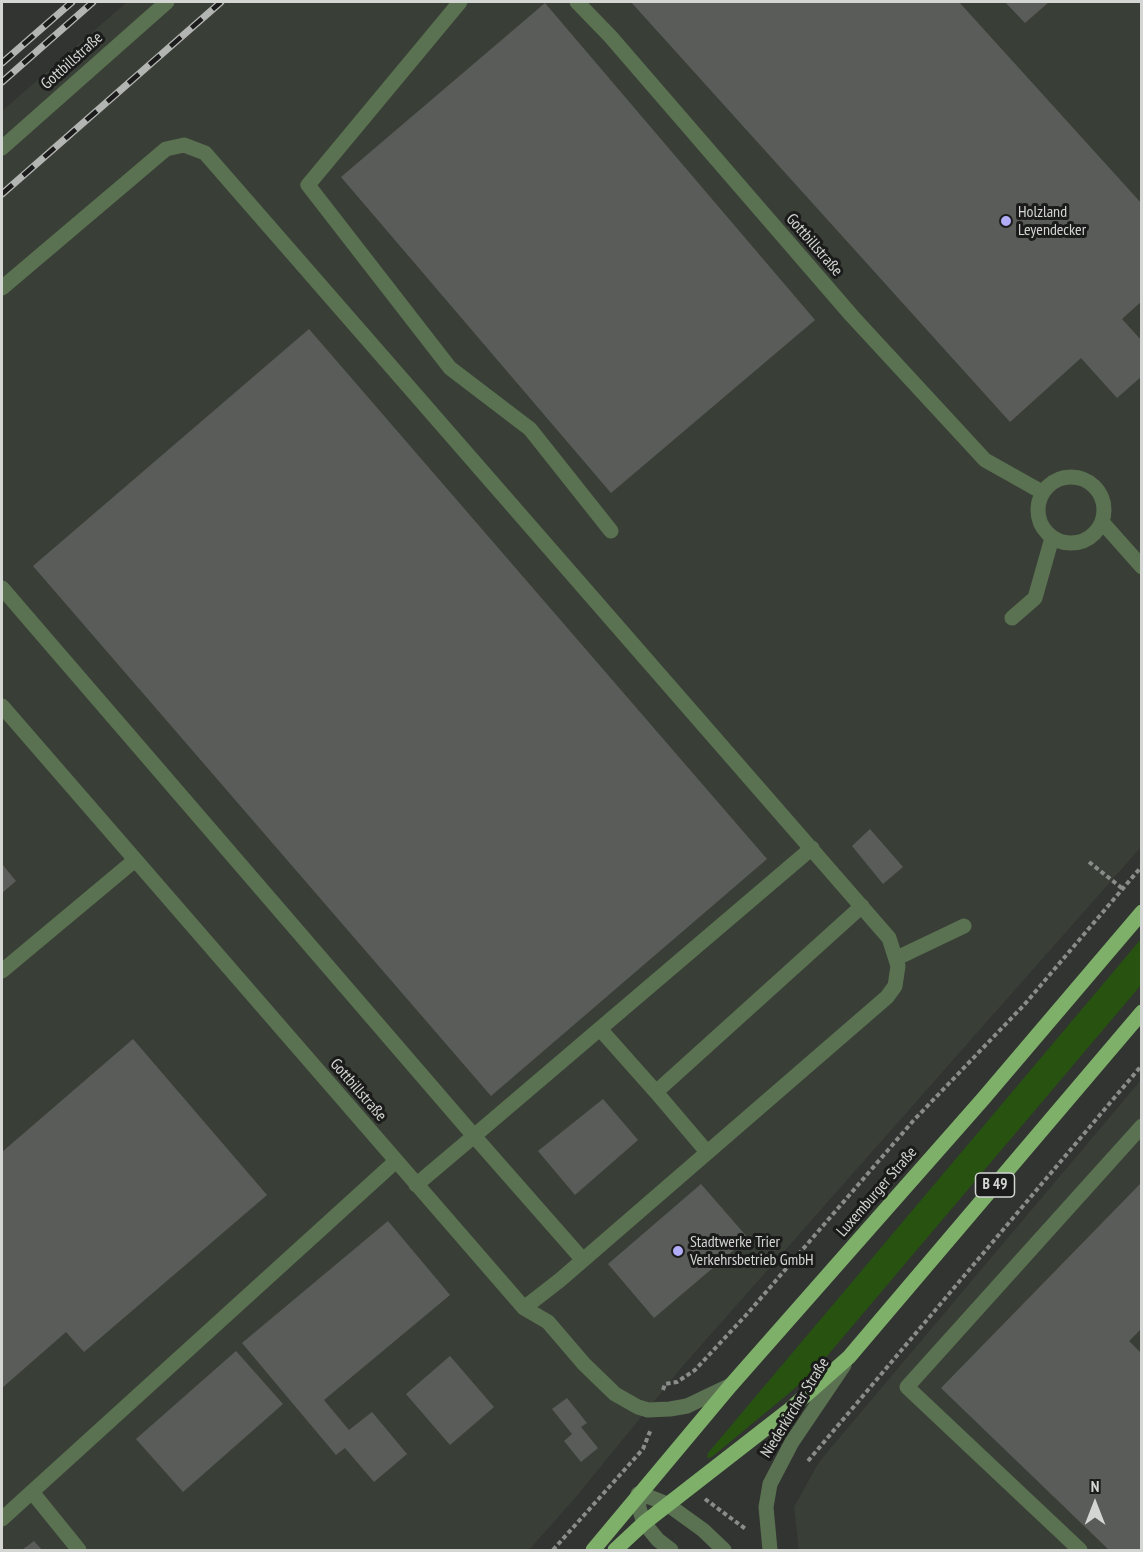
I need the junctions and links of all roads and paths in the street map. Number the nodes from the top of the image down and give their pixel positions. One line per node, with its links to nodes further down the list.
1 (167, 2): 4 (street, Gottbillstraße)
2 (460, 2): 8 (street)
3 (577, 2): 6 (street, Gottbillstraße)
4 (2, 148)
5 (2, 288): 14 (street)
6 (1042, 492): 7 (street); 9 (street)
7 (1102, 522): 9 (street); 10 (street)
8 (612, 531)
9 (1052, 538): 12 (street)
10 (1142, 567)
11 (2, 588): 29 (street)
12 (1012, 618)
13 (3, 712): 15 (street, Gottbillstraße)
14 (812, 848): 19 (street); 25 (street)
15 (135, 860): 23 (street); 31 (street, Gottbillstraße)
16 (1089, 862): 18 (path)
17 (1142, 866): 18 (path)
18 (1123, 889): 36 (path)
19 (862, 906): 22 (street); 27 (street)
20 (1142, 912): 37 (main road, Luxemburger Straße)
21 (964, 926): 22 (street)
22 (897, 958): 30 (street)
23 (2, 971)
24 (1142, 1012): 35 (main road, B 49)
25 (600, 1029): 27 (street); 29 (street)
26 (1142, 1065): 38 (path)
27 (656, 1092): 30 (street)
28 (1142, 1126): 53 (street)
29 (474, 1136): 32 (street); 33 (street)
30 (707, 1152): 33 (street)
31 (396, 1161): 32 (street, Gottbillstraße); 41 (street)
32 (416, 1185): 34 (street, Gottbillstraße)
33 (583, 1260): 34 (street)
34 (524, 1308): 37 (street, Gottbillstraße)
35 (849, 1357): 40 (main road, B 49); 46 (street, Niederkircher Straße)
36 (665, 1384)
37 (731, 1385): 39 (main road, Luxemburger Straße)
38 (807, 1462)
39 (663, 1465): 42 (main road, Luxemburger Straße); 48 (path)
40 (689, 1486): 43 (main road, B 49); 46 (path)
41 (32, 1492): 44 (street); 47 (street)
42 (638, 1494): 43 (street); 45 (street); 49 (main road, Luxemburger Straße)
43 (667, 1504): 45 (main road, B 49); 52 (street)
44 (2, 1520)
45 (644, 1523): 50 (main road, B 49); 51 (street)
46 (769, 1543)
47 (79, 1551)
48 (553, 1551)
49 (593, 1551)
50 (615, 1551)
51 (671, 1551)
52 (724, 1551)
53 (1080, 1551)

